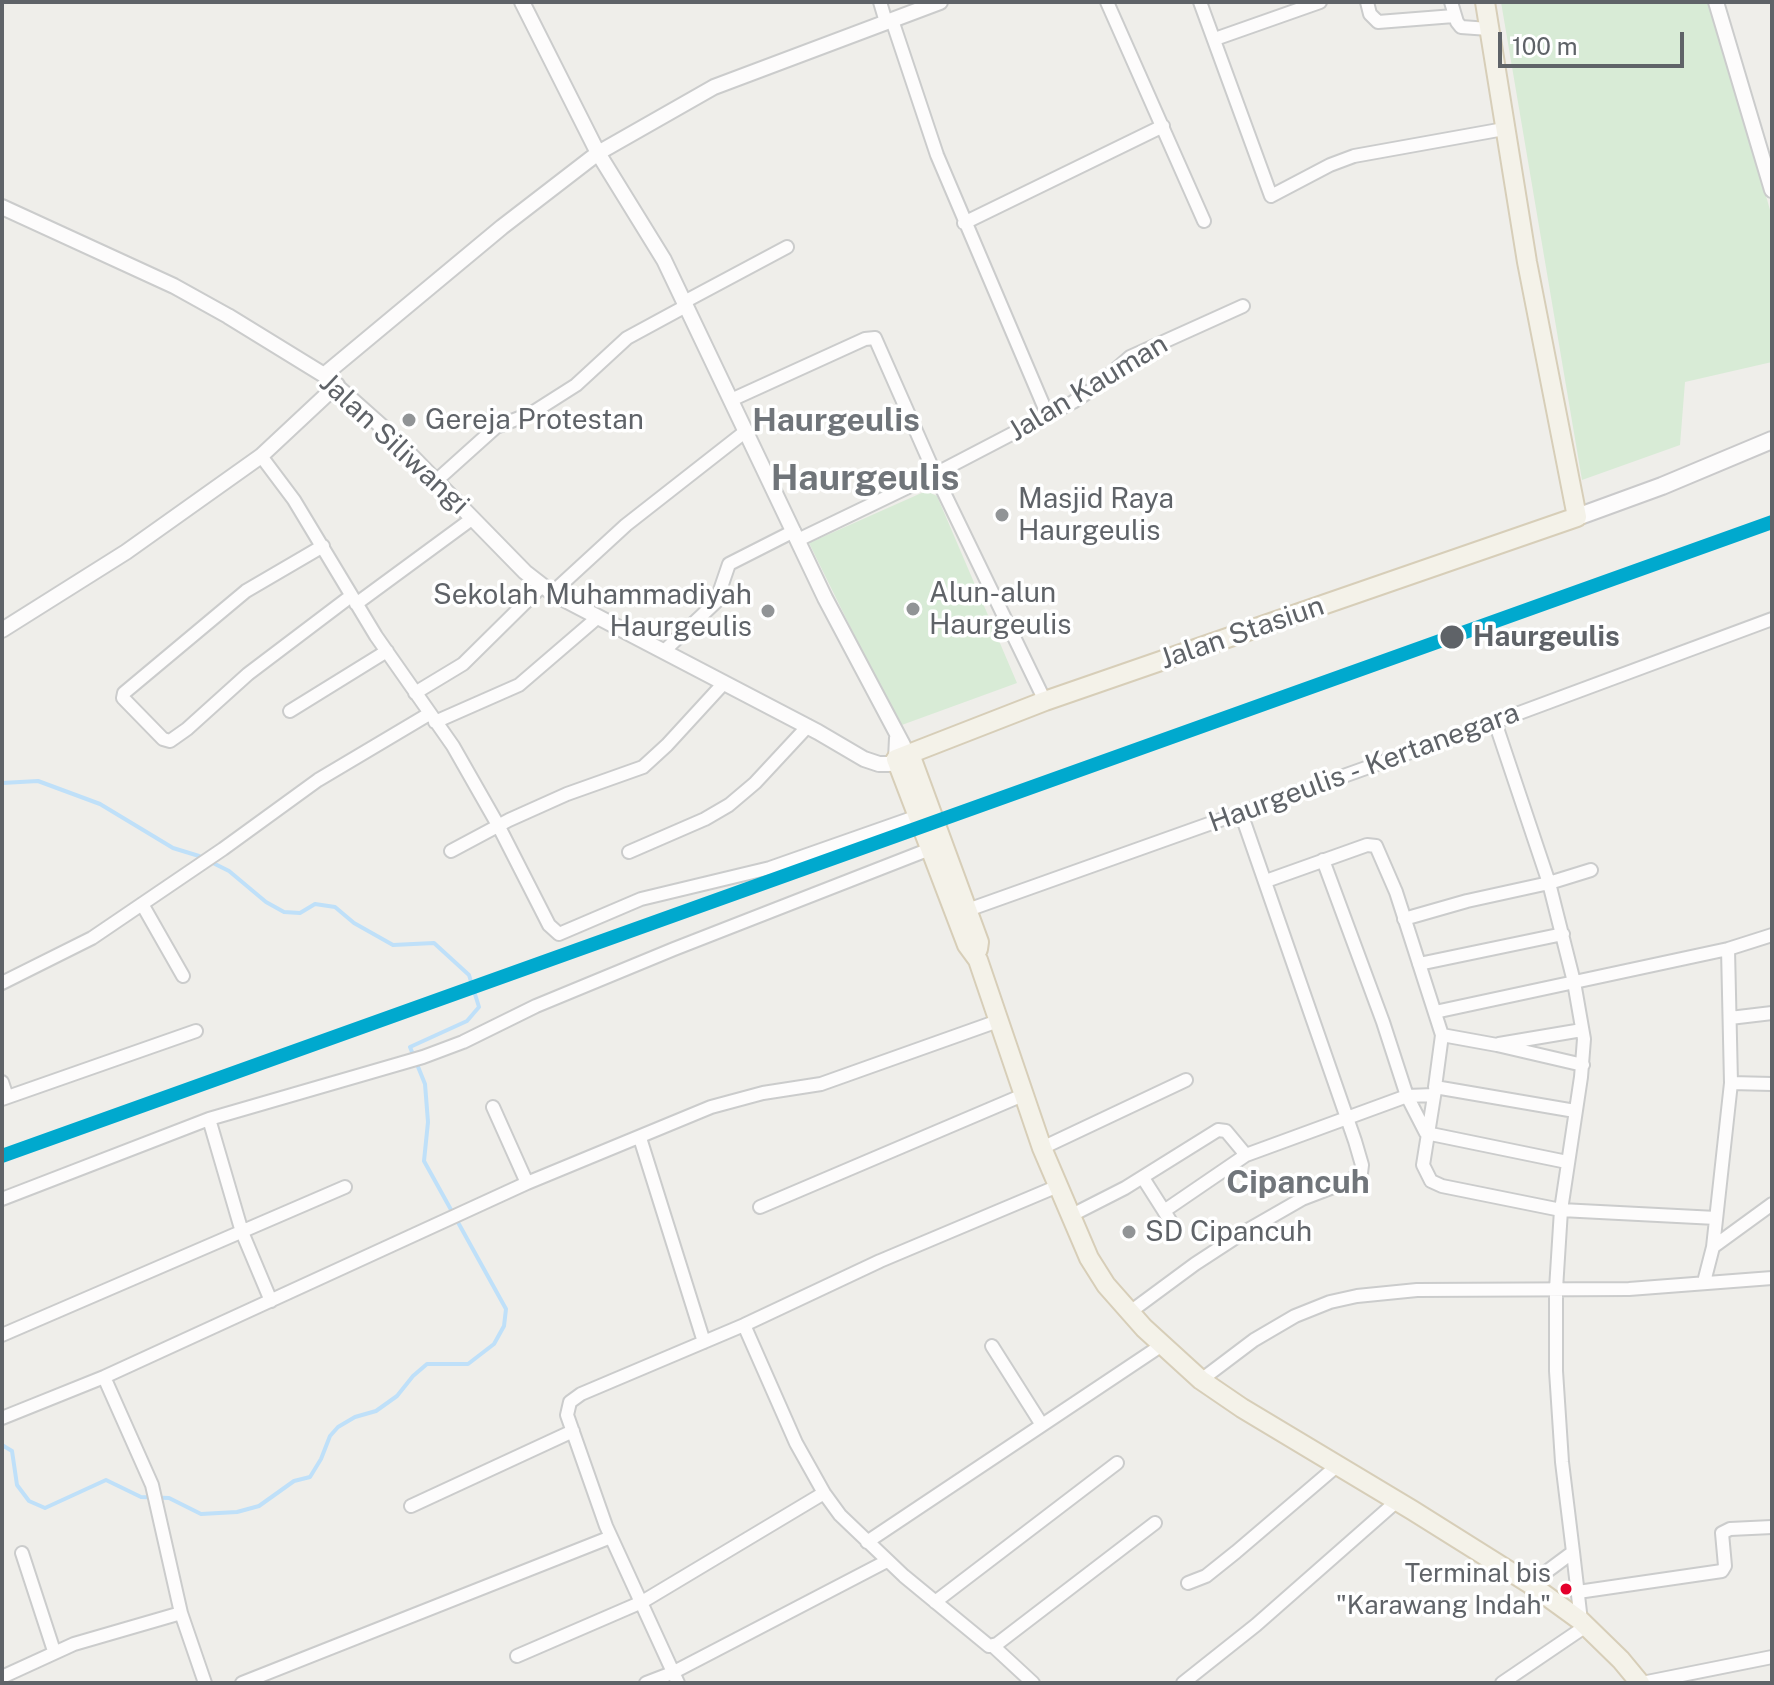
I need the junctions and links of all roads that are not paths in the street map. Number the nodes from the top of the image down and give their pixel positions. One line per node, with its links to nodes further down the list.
1 (522, 2): 17 (street)
2 (880, 2): 12 (street)
3 (940, 2): 12 (street)
4 (1107, 2): 15 (street)
5 (1200, 2): 14 (street)
6 (1320, 2): 14 (street)
7 (1367, 2): 11 (street)
8 (1451, 2): 11 (street)
9 (1485, 2): 13 (main road)
10 (1716, 2): 18 (street)
11 (1454, 16): 13 (street)
12 (889, 21): 17 (street); 22 (street)
13 (1489, 29): 16 (main road)
14 (1215, 39): 16 (street)
15 (1163, 126): 21 (street); 22 (street)
16 (1504, 129): 35 (main road)
17 (598, 153): 24 (street); 26 (street)
18 (1769, 170): 19 (street)
19 (1772, 190)
20 (2, 207): 26 (street, Jalan Siliwangi)
21 (1204, 221)
22 (964, 223): 29 (street)
23 (787, 247): 24 (street)
24 (685, 304): 28 (street); 34 (street)
25 (1243, 306): 29 (street, Jalan Kauman)
26 (324, 375): 27 (street, Jalan Siliwangi)
27 (337, 385): 32 (street); 34 (street, Jalan Siliwangi)
28 (731, 400): 30 (street); 33 (street)
29 (1048, 416): 33 (street, Jalan Kauman)
30 (746, 431): 37 (street); 39 (street)
31 (1772, 440): 35 (main road)
32 (261, 456): 38 (street); 43 (street)
33 (935, 474): 37 (street, Jalan Kauman); 48 (street)
34 (437, 480): 36 (street, Jalan Siliwangi)
35 (1577, 517): 48 (main road, Jalan Stasiun)
36 (473, 518): 39 (street, Jalan Siliwangi); 40 (street)
37 (796, 536): 45 (street, Jalan Kauman); 53 (street)
38 (323, 546): 40 (street); 40 (street)
39 (547, 589): 41 (street, Jalan Siliwangi); 47 (street)
40 (354, 600): 44 (street)
41 (597, 618): 45 (street, Jalan Siliwangi); 50 (street)
42 (1772, 619): 51 (street, Haurgeulis - Kertanegara)
43 (2, 630)
44 (387, 651): 47 (street); 49 (street)
45 (664, 651): 46 (street, Jalan Siliwangi)
46 (723, 684): 52 (street, Jalan Siliwangi); 56 (street)
47 (415, 693): 50 (street)
48 (1045, 701): 53 (main road, Jalan Stasiun)
49 (290, 711)
50 (432, 718): 56 (street); 64 (street)
51 (1495, 722): 54 (street, Haurgeulis - Kertanegara); 63 (street)
52 (808, 726): 53 (street, Jalan Siliwangi); 59 (street)
53 (903, 756): 55 (main road); 65 (main road)
54 (1241, 813): 62 (street); 65 (street, Haurgeulis - Kertanegara)
55 (918, 816): 56 (street); 57 (main road)
56 (498, 825): 58 (street)
57 (930, 849): 65 (main road); 94 (street)
58 (451, 851)
59 (629, 852)
60 (1323, 860): 62 (street); 66 (street); 89 (street)
61 (1591, 870): 63 (street)
62 (1266, 881): 93 (street)
63 (1549, 883): 66 (street); 67 (street)
64 (142, 904): 71 (street); 73 (street)
65 (961, 912): 77 (main road)
66 (1404, 919): 70 (street)
67 (1563, 934): 70 (street); 72 (street)
68 (1772, 935): 69 (street)
69 (1728, 949): 72 (street); 76 (street)
70 (1419, 964): 74 (street)
71 (183, 976)
72 (1574, 982): 74 (street); 78 (street)
73 (2, 983)
74 (1435, 1012): 80 (street)
75 (1772, 1013): 76 (street)
76 (1730, 1018): 85 (street)
77 (998, 1021): 88 (main road); 96 (street)
78 (1582, 1030): 81 (street); 82 (street)
79 (196, 1031): 90 (street)
80 (1442, 1035): 81 (street); 87 (street)
81 (1497, 1045): 82 (street)
82 (1583, 1065): 92 (street)
83 (1186, 1080): 97 (street)
84 (2, 1082): 90 (street)
85 (1731, 1083): 86 (street); 110 (street)
86 (1772, 1084)
87 (1434, 1091): 89 (street); 92 (street); 95 (street)
88 (1023, 1095): 97 (main road); 106 (street)
89 (1407, 1096): 93 (street); 95 (street)
90 (5, 1098)
91 (493, 1107): 101 (street)
92 (1575, 1111): 99 (street)
93 (1347, 1118): 98 (street); 118 (street)
94 (209, 1119): 104 (street); 111 (street)
95 (1426, 1133): 99 (street); 107 (street)
96 (640, 1138): 101 (street); 121 (street)
97 (1042, 1148): 102 (main road)
98 (1246, 1155): 100 (street); 108 (street)
99 (1567, 1162): 107 (street)
100 (1143, 1178): 108 (street); 109 (street)
101 (527, 1183): 117 (street)
102 (1058, 1186): 109 (main road); 119 (street)
103 (345, 1187): 111 (street)
104 (2, 1199)
105 (1772, 1204): 113 (street)
106 (760, 1207)
107 (1561, 1210): 110 (street); 116 (street)
108 (1164, 1211): 112 (street)
109 (1070, 1216): 118 (main road)
110 (1716, 1218): 113 (street)
111 (242, 1232): 117 (street); 120 (street)
112 (1177, 1232)
113 (1713, 1247): 115 (street)
114 (1772, 1278): 115 (street)
115 (1704, 1282): 116 (street)
116 (1556, 1289): 125 (street); 138 (street)
117 (271, 1301): 124 (street)
118 (1130, 1312): 122 (main road)
119 (744, 1325): 121 (street); 131 (street)
120 (2, 1335)
121 (704, 1342): 128 (street)
122 (1162, 1345): 125 (main road); 127 (street)
123 (992, 1346): 127 (street)
124 (104, 1377): 126 (street); 146 (street)
125 (1201, 1380): 130 (main road)
126 (2, 1418)
127 (1042, 1425): 137 (street)
128 (573, 1431): 133 (street); 136 (street)
129 (1117, 1463): 145 (street)
130 (1338, 1465): 132 (main road); 141 (street)
131 (824, 1493): 137 (street); 144 (street)
132 (1397, 1501): 142 (main road); 158 (street)
133 (411, 1506)
134 (1155, 1523): 148 (street)
135 (1772, 1527): 143 (street)
136 (611, 1537): 144 (street); 155 (street)
137 (867, 1542): 140 (street)
138 (1573, 1552): 142 (street); 143 (street)
139 (22, 1553): 149 (street)
140 (887, 1561): 145 (street); 153 (street)
141 (1188, 1583)
142 (1530, 1584): 147 (main road)
143 (1578, 1592): 147 (street)
144 (642, 1602): 150 (street); 153 (street)
145 (935, 1602): 148 (street)
146 (181, 1613): 149 (street); 154 (street)
147 (1583, 1624): 159 (street); 160 (main road)
148 (993, 1646): 157 (street)
149 (54, 1651): 152 (street)
150 (517, 1656)
151 (1772, 1657): 160 (street)
152 (2, 1677)
153 (675, 1678): 156 (street)
154 (205, 1683)
155 (242, 1683)
156 (646, 1683)
157 (1033, 1683)
158 (1183, 1683)
159 (1502, 1683)
160 (1641, 1683)

